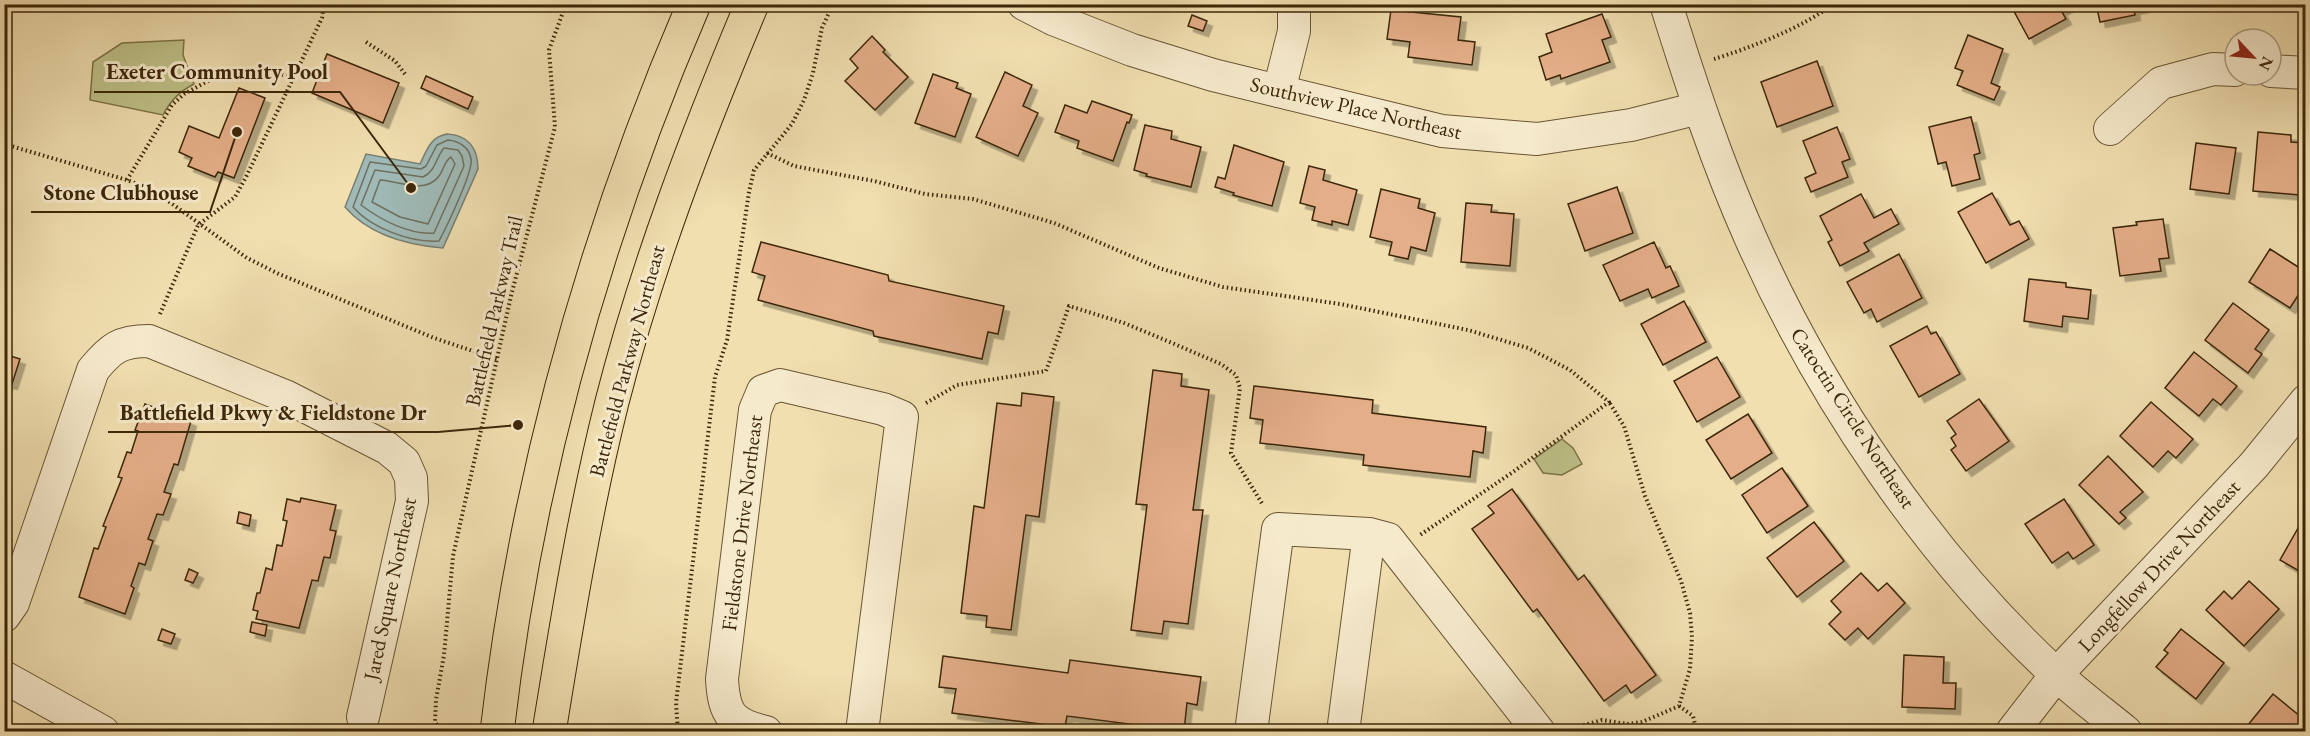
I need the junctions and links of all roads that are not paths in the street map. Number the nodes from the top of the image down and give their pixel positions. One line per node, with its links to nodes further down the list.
1 (694, 4): 19 (main road)
2 (752, 4): 20 (main road, Battlefield Parkway Northeast)
3 (1024, 4): 9 (street, Southview Place Northeast)
4 (1294, 4): 9 (street)
5 (1666, 4): 10 (street, Catoctin Circle Northeast)
6 (2223, 69): 11 (street)
7 (2283, 72): 8 (street)
8 (2306, 73)
9 (1279, 92): 10 (street, Southview Place Northeast)
10 (1699, 108): 15 (street, Catoctin Circle Northeast)
11 (2110, 129)
12 (2300, 421): 15 (street, Longfellow Drive Northeast)
13 (1369, 534): 23 (street); 24 (street); 25 (street)
14 (4, 616): 17 (street, Jared Square Northeast)
15 (2056, 675): 26 (street, Longfellow Drive Northeast); 27 (street, Catoctin Circle Northeast)
16 (4, 677): 18 (street)
17 (363, 717)
18 (103, 732)
19 (496, 732)
20 (549, 732)
21 (766, 732): 22 (street, Fieldstone Drive Northeast)
22 (862, 732)
23 (1251, 732)
24 (1342, 732)
25 (1539, 732)
26 (2012, 732)
27 (2126, 732)

